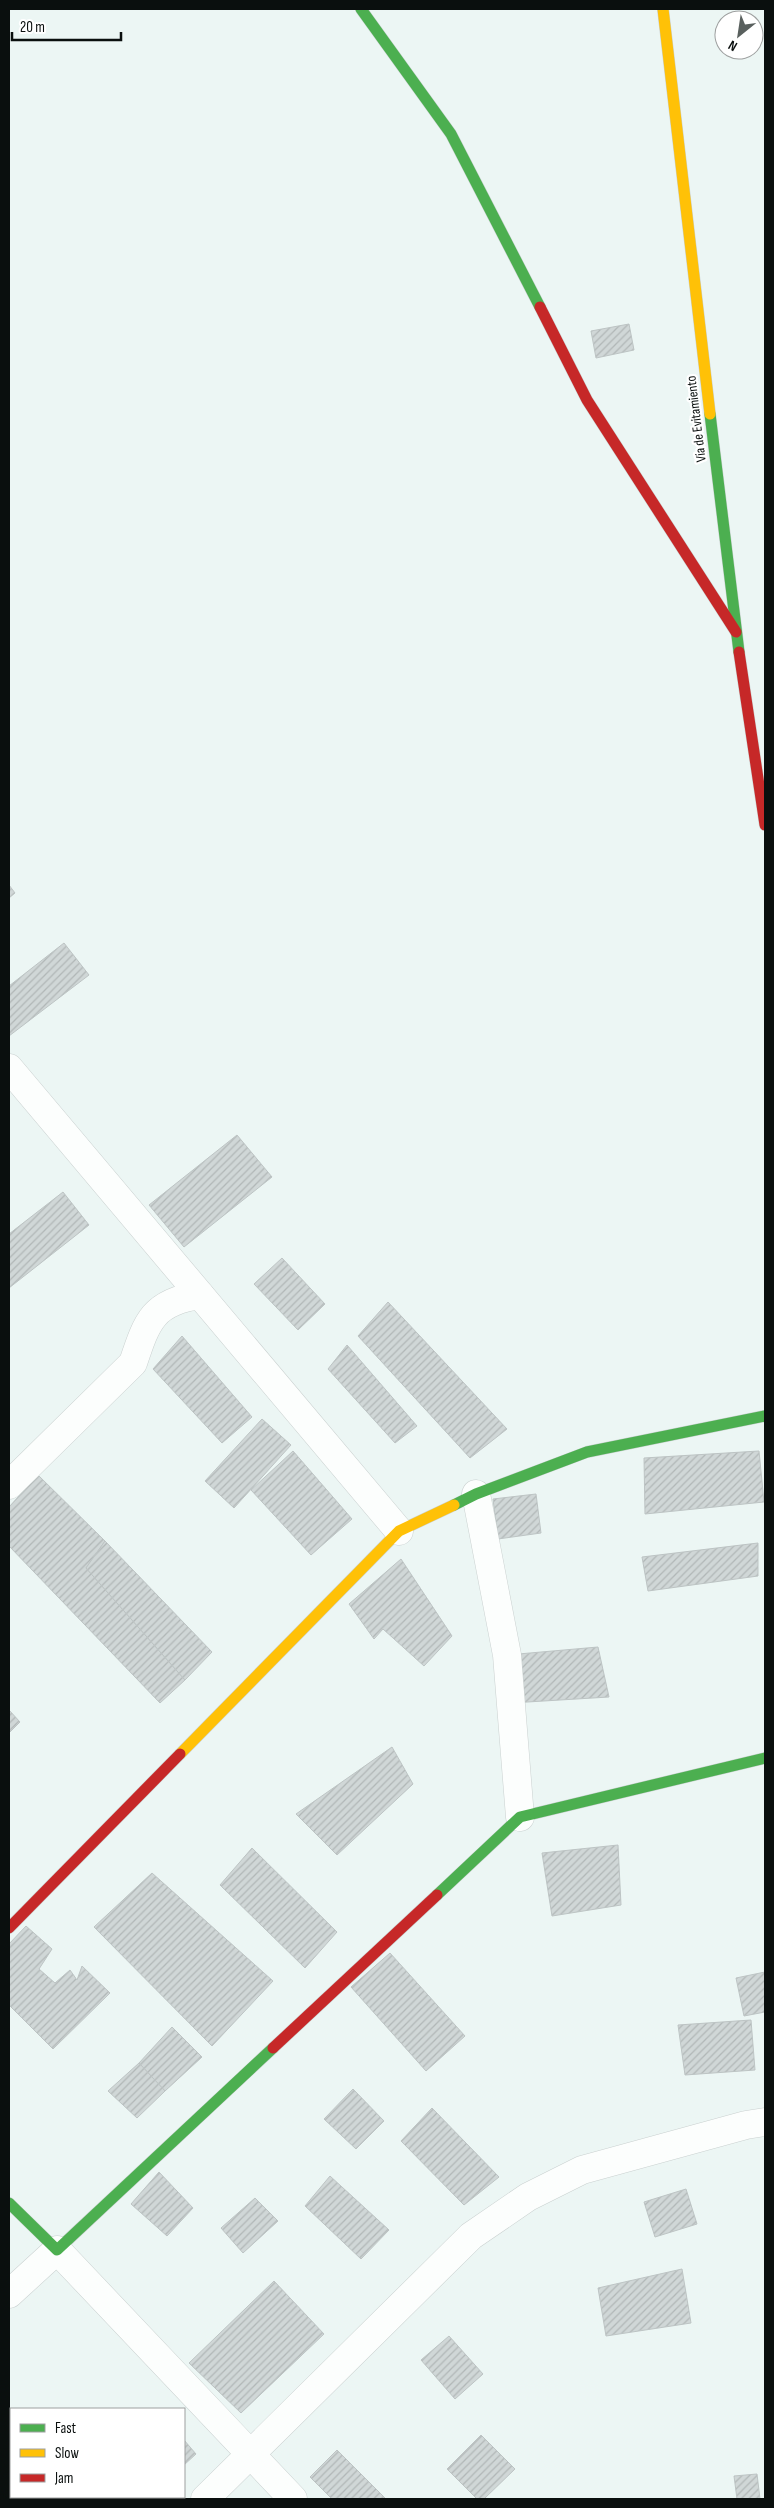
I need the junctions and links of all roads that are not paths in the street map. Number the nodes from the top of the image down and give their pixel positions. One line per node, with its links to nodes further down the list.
1 (361, 9): 3 (main road)
2 (663, 9): 3 (main road, Vía de Evitamiento)
3 (736, 632): 4 (main road, Vía de Evitamiento)
4 (765, 825)
5 (9, 1068): 6 (street)
6 (200, 1295): 8 (street); 10 (street)
7 (765, 1416): 9 (main road)
8 (9, 1485)
9 (476, 1494): 10 (main road); 12 (street)
10 (400, 1530): 13 (main road)
11 (765, 1758): 12 (main road)
12 (520, 1817): 16 (main road)
13 (9, 1928)
14 (765, 2122): 18 (street)
15 (9, 2203): 16 (main road)
16 (56, 2250): 17 (street); 18 (street)
17 (9, 2294)
18 (250, 2455): 19 (street); 20 (street)
19 (204, 2499)
20 (293, 2499)

